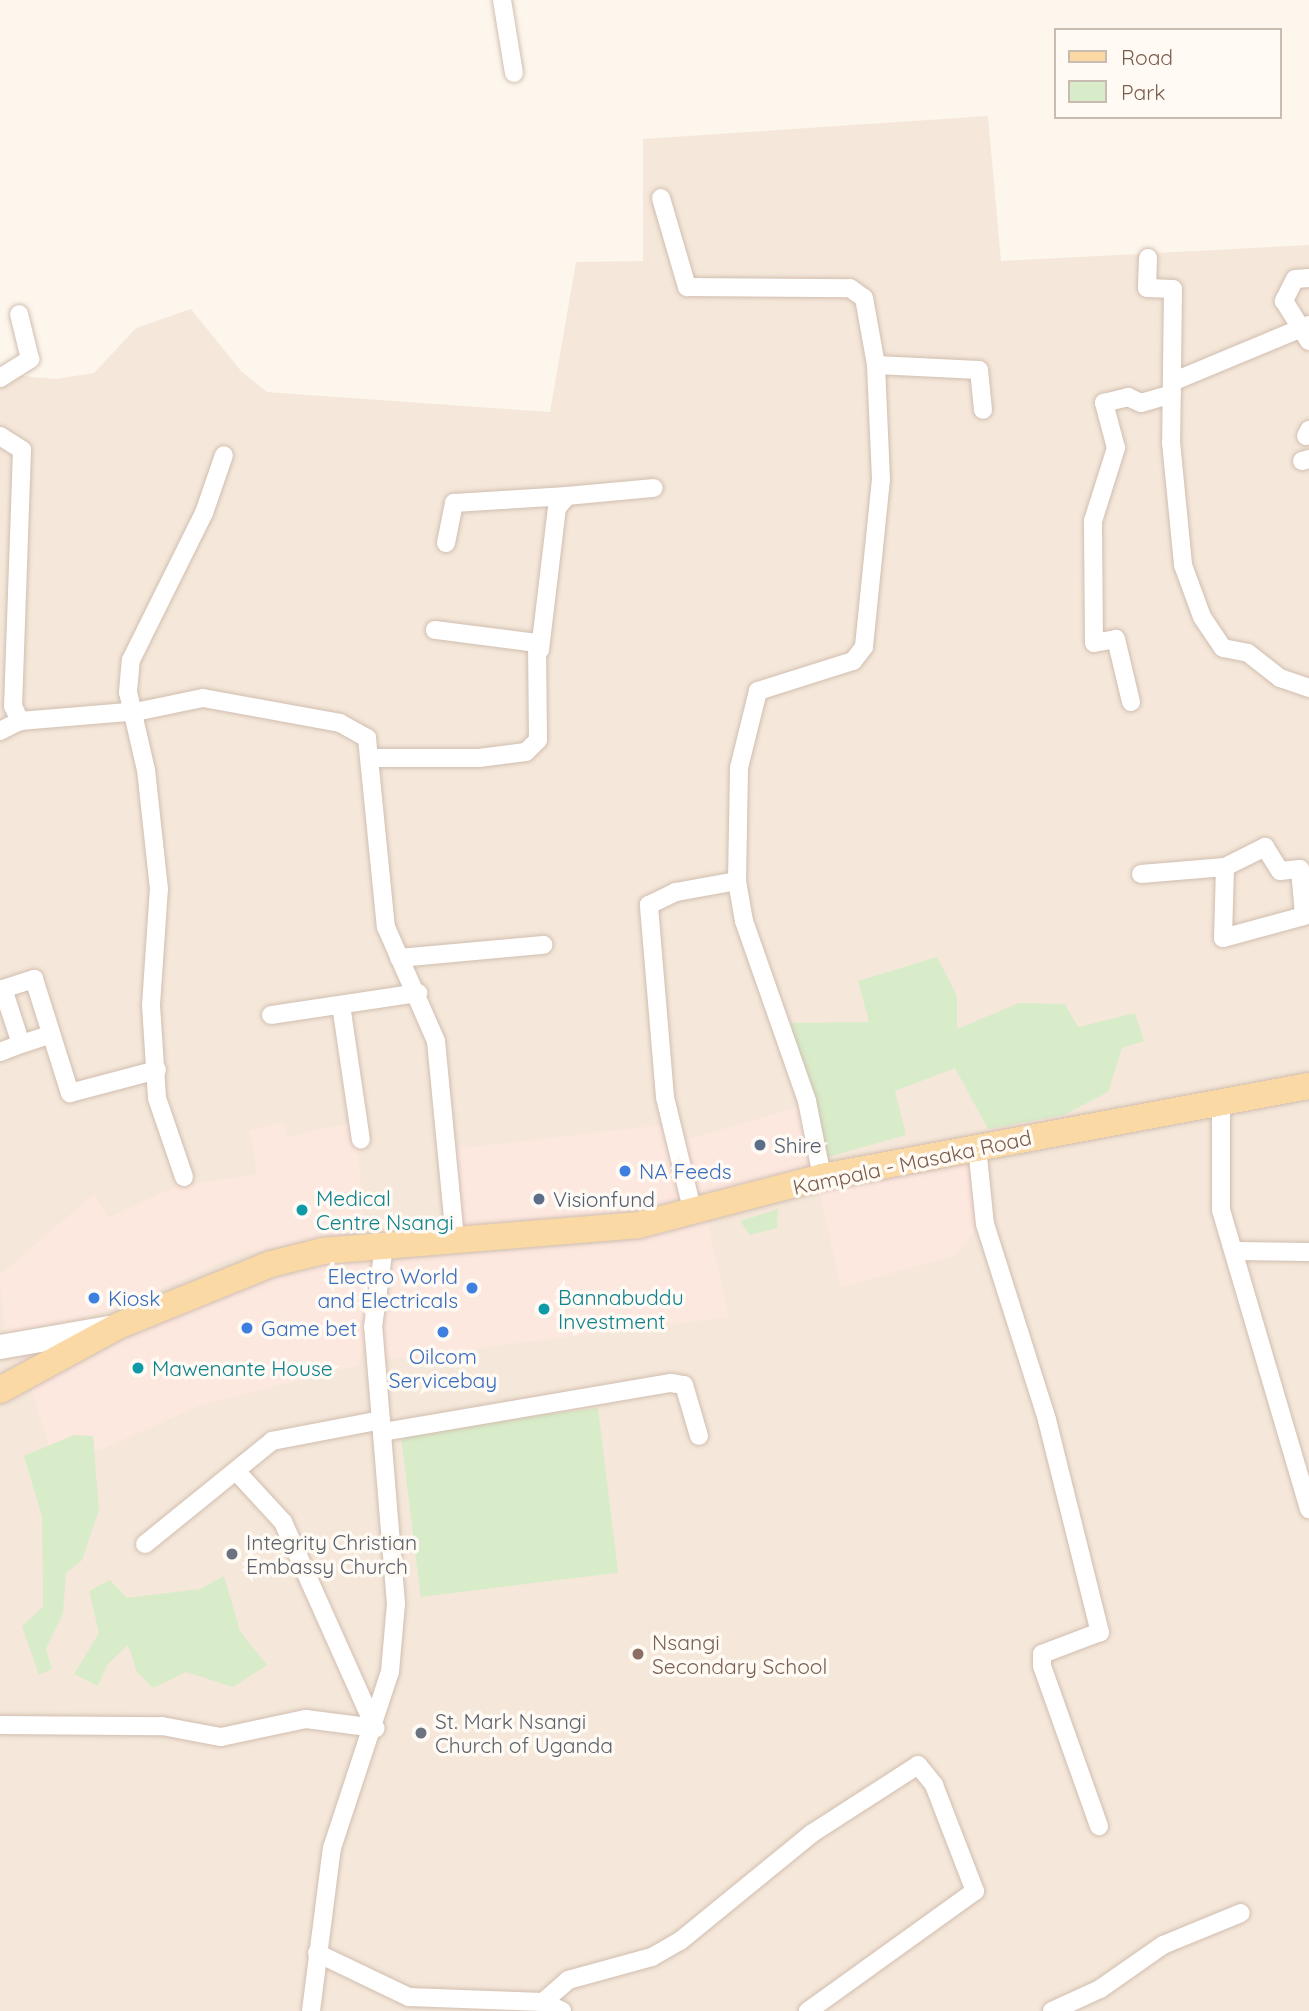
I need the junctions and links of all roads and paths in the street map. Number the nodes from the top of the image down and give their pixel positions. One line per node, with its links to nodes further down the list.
1 (502, 0): 2 (street)
2 (514, 73)
3 (661, 198): 8 (street)
4 (1148, 258): 10 (street)
5 (1309, 278): 7 (street)
6 (19, 314): 9 (street)
7 (1307, 331): 10 (street)
8 (876, 365): 11 (street); 27 (street)
9 (0, 378)
10 (1172, 388): 19 (street); 20 (street)
11 (983, 410)
12 (0, 436): 22 (street)
13 (224, 455): 21 (street)
14 (654, 488): 15 (street)
15 (567, 496): 16 (street); 18 (street)
16 (446, 543)
17 (435, 630): 18 (street)
18 (540, 650): 24 (street)
19 (1309, 688)
20 (1132, 702)
21 (129, 708): 22 (street); 24 (street); 36 (street)
22 (20, 720): 23 (street)
23 (0, 732)
24 (374, 758): 29 (street)
25 (1225, 867): 25 (street); 26 (street)
26 (1141, 874)
27 (737, 881): 42 (street); 43 (street)
28 (543, 945): 29 (street)
29 (398, 958): 30 (street)
30 (418, 993): 31 (street); 44 (street)
31 (341, 1005): 32 (street); 39 (street)
32 (271, 1015)
33 (49, 1035): 34 (street); 34 (street); 36 (street)
34 (20, 1044): 35 (street)
35 (0, 1052)
36 (157, 1070): 41 (street)
37 (1309, 1086): 38 (main road, Kampala - Masaka Road)
38 (1221, 1102): 40 (main road, Kampala - Masaka Road); 46 (street)
39 (361, 1140)
40 (978, 1147): 42 (main road, Kampala - Masaka Road); 58 (street)
41 (184, 1177)
42 (822, 1177): 43 (main road, Kampala - Masaka Road)
43 (693, 1213): 44 (main road, Kampala - Masaka Road)
44 (455, 1239): 45 (main road, Kampala - Masaka Road)
45 (384, 1247): 48 (main road, Kampala - Masaka Road); 51 (street)
46 (1236, 1251): 47 (street); 54 (street)
47 (1309, 1252)
48 (117, 1326): 49 (main road); 50 (main road, Kampala - Masaka Road)
49 (0, 1347)
50 (0, 1390)
51 (382, 1426): 52 (street); 53 (street); 57 (street)
52 (699, 1436)
53 (237, 1472): 55 (street); 57 (street)
54 (1309, 1510)
55 (145, 1544)
56 (0, 1725): 57 (street)
57 (375, 1728): 60 (street)
58 (1099, 1826)
59 (1241, 1913): 65 (street)
60 (317, 1953): 61 (street); 62 (street)
61 (543, 2002): 63 (street); 64 (street)
62 (311, 2011)
63 (562, 2011)
64 (808, 2011)
65 (1052, 2011)

